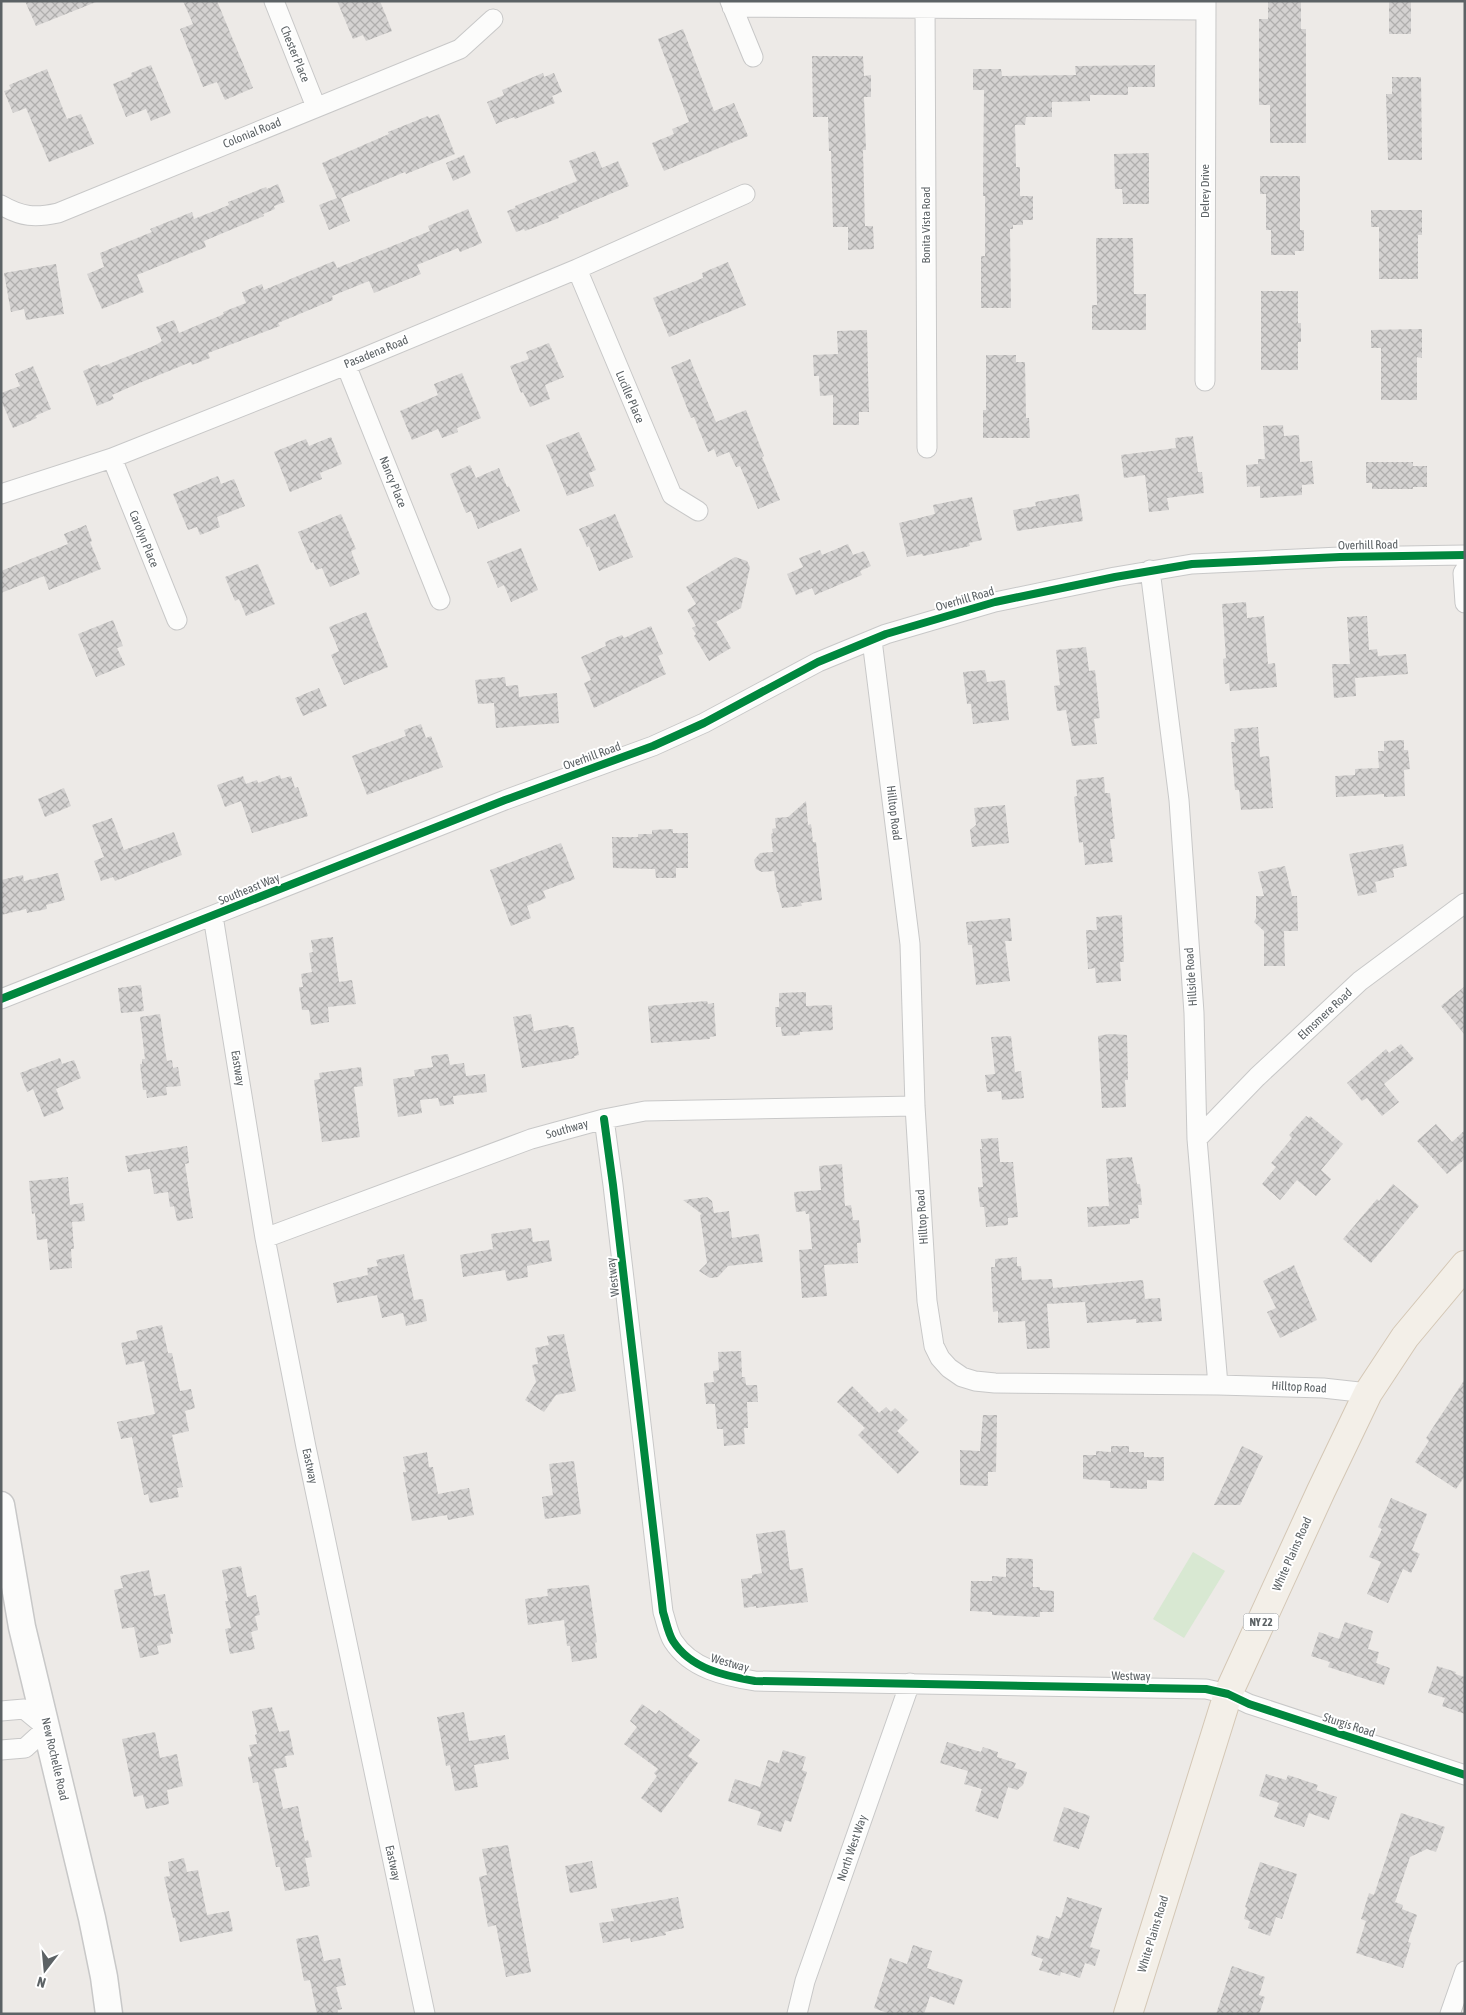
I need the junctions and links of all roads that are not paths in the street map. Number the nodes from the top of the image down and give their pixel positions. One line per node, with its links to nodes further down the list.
1 (274, 1): 7 (street, Chester Place)
2 (731, 4): 3 (street); 6 (street)
3 (925, 5): 4 (street); 13 (street, Bonita Vista Road)
4 (1206, 6): 12 (street, Delrey Drive)
5 (493, 19): 7 (street, Colonial Road)
6 (753, 57)
7 (316, 107): 9 (street, Colonial Road)
8 (745, 194): 10 (street, Pasadena Road)
9 (1, 205)
10 (576, 269): 11 (street, Pasadena Road); 16 (street, Lucille Place)
11 (346, 365): 14 (street, Pasadena Road); 20 (street, Nancy Place)
12 (1205, 381)
13 (927, 448)
14 (112, 458): 15 (street, Pasadena Road); 22 (street, Carolyn Place)
15 (1, 494)
16 (698, 511)
17 (1465, 555): 18 (street, Overhill Road)
18 (1150, 570): 23 (street, Overhill Road); 30 (street, Hillside Road)
19 (1465, 570): 21 (street)
20 (440, 600)
21 (1465, 603)
22 (177, 620)
23 (872, 640): 24 (street, Overhill Road); 28 (street, Hilltop Road)
24 (505, 800): 26 (street, Southeast Way)
25 (1465, 903): 30 (street, Elmsmere Road)
26 (214, 916): 27 (street, Southeast Way); 31 (street, Eastway)
27 (1, 999)
28 (915, 1106): 29 (street, Southway); 33 (street, Hilltop Road)
29 (604, 1119): 31 (street, Southway); 36 (street, Westway)
30 (1197, 1139): 33 (street, Hillside Road)
31 (265, 1238): 44 (street, Eastway)
32 (1465, 1265): 34 (main road, White Plains Road / NY 22)
33 (1218, 1384): 34 (street, Hilltop Road)
34 (1368, 1394): 37 (main road, White Plains Road / NY 22)
35 (1, 1505): 39 (main road, New Rochelle Road)
36 (910, 1683): 37 (street, Westway); 45 (street, North West Way)
37 (1228, 1694): 41 (street, Sturgis Road); 46 (main road, White Plains Road / NY 22)
38 (1, 1711): 39 (street)
39 (47, 1728): 40 (street); 43 (main road, New Rochelle Road)
40 (1, 1750)
41 (1465, 1775)
42 (1465, 1971): 47 (street)
43 (109, 2014)
44 (425, 2014)
45 (797, 2014)
46 (1128, 2014)
47 (1450, 2014)

